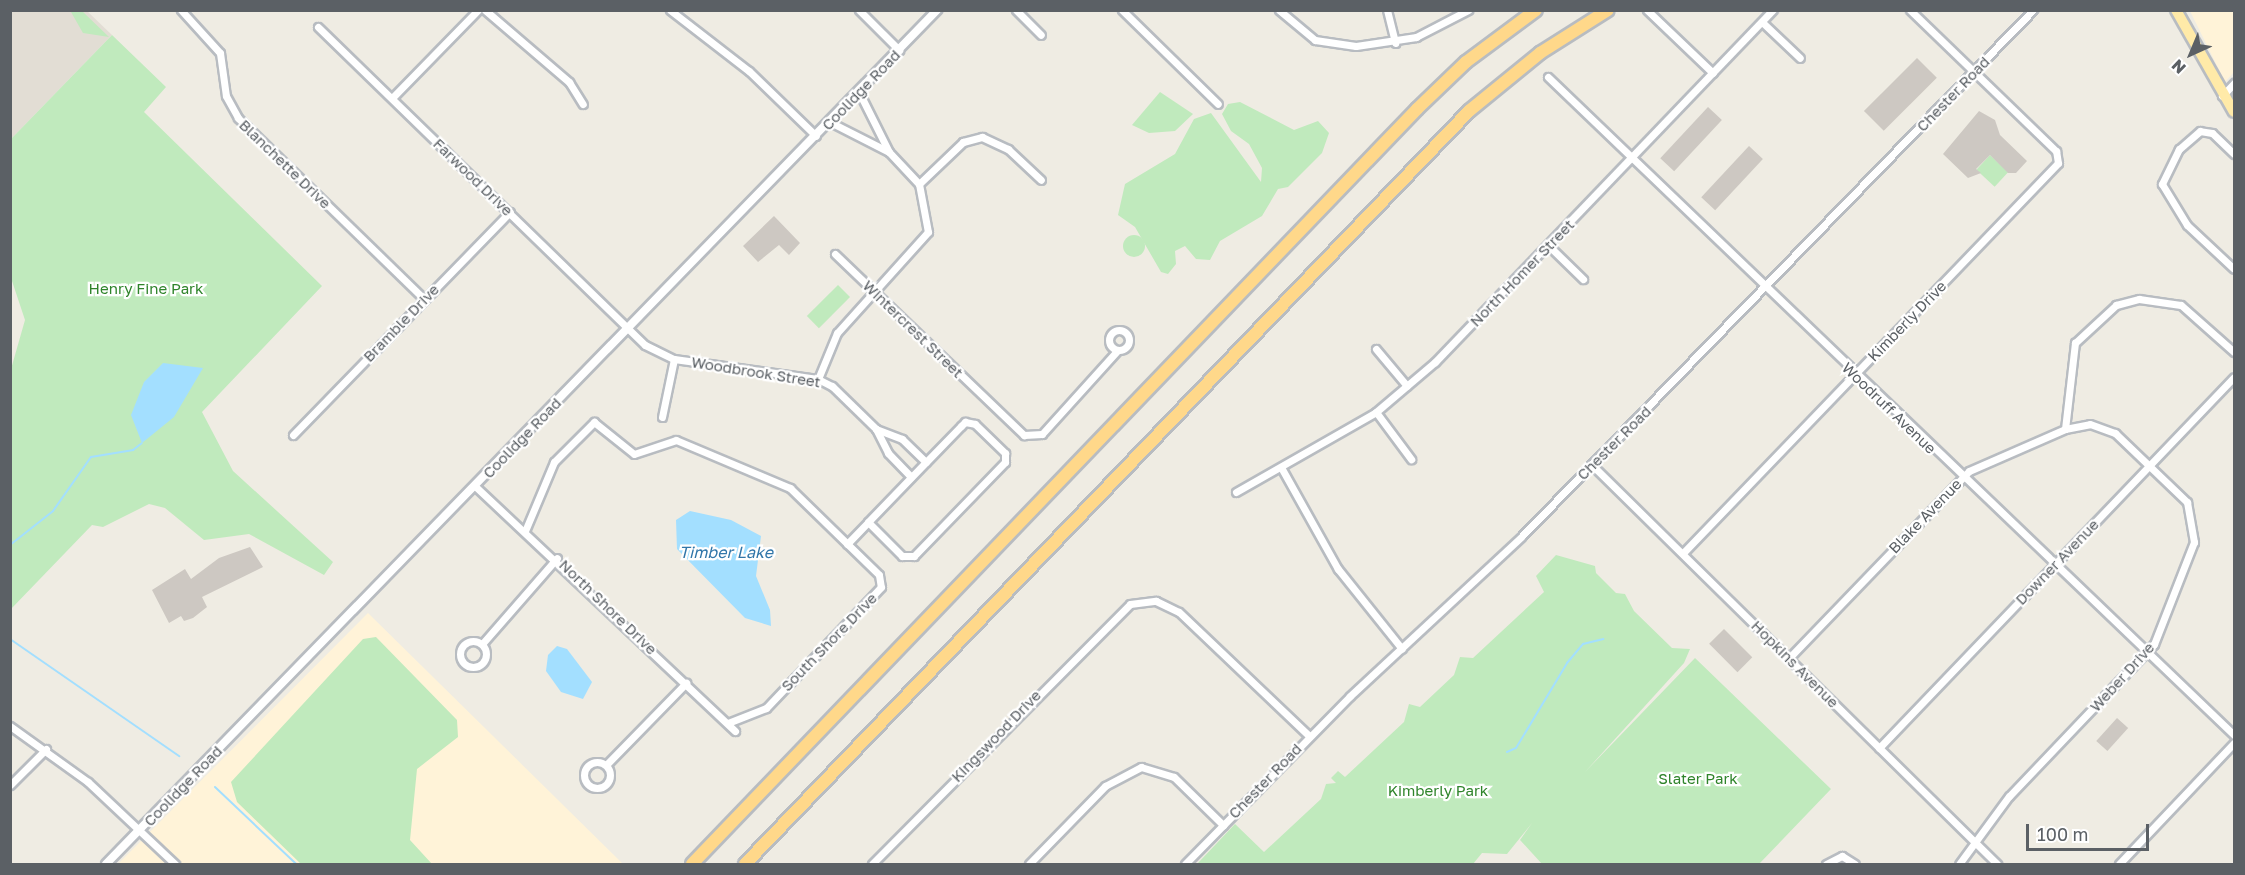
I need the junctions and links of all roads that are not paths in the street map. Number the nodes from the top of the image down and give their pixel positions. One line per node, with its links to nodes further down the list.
1 (181, 10): 49 (street, Blanchette Drive)
2 (478, 10): 31 (street)
3 (485, 10): 32 (street)
4 (670, 10): 36 (street)
5 (859, 10): 23 (street)
6 (938, 10): 23 (street, Coolidge Road)
7 (1016, 10): 21 (street)
8 (1122, 10): 33 (street)
9 (1279, 10): 22 (street)
10 (1387, 10): 22 (street)
11 (1468, 10): 22 (street)
12 (1536, 10): 101 (highway)
13 (1610, 10): 102 (highway)
14 (1647, 10): 26 (street)
15 (1773, 10): 19 (street, North Homer Street)
16 (1910, 10): 25 (street)
17 (2033, 10): 25 (street, Chester Road)
18 (2176, 10): 30 (main road)
19 (1762, 22): 24 (street); 26 (street, North Homer Street)
20 (318, 27): 31 (street, Farwood Drive)
21 (1041, 35)
22 (1395, 43)
23 (899, 50): 29 (street, Coolidge Road)
24 (1800, 58)
25 (1974, 72): 47 (street, Chester Road); 55 (street, Kimberly Drive)
26 (1713, 73): 39 (street, North Homer Street)
27 (1548, 77): 39 (street, Woodruff Avenue)
28 (2235, 83): 30 (street)
29 (859, 92): 35 (street, Coolidge Road); 37 (street)
30 (2222, 96): 34 (main road)
31 (392, 98): 42 (street, Farwood Drive)
32 (584, 104)
33 (1218, 104)
34 (2235, 112)
35 (830, 122): 36 (street, Coolidge Road); 37 (street)
36 (816, 136): 50 (street, Coolidge Road)
37 (889, 152): 41 (street)
38 (2235, 154): 45 (street)
39 (1631, 158): 43 (street, North Homer Street); 47 (street, Woodruff Avenue)
40 (1041, 180): 41 (street)
41 (919, 184): 48 (street)
42 (510, 212): 49 (street, Bramble Drive); 50 (street, Farwood Drive)
43 (1548, 245): 46 (street); 58 (street, North Homer Street)
44 (835, 254): 48 (street, Wintercrest Street)
45 (2235, 269)
46 (1583, 279)
47 (1766, 289): 55 (street, Woodruff Avenue); 68 (street, Chester Road)
48 (874, 292): 52 (street, Wintercrest Street); 57 (street)
49 (424, 299): 63 (street, Bramble Drive)
50 (628, 328): 54 (street, Woodbrook Street); 73 (street, Coolidge Road)
51 (1376, 349): 58 (street)
52 (1118, 350)
53 (2235, 352): 62 (street)
54 (674, 359): 57 (street, Woodbrook Street); 60 (street)
55 (1855, 375): 72 (street, Woodruff Avenue); 78 (street, Kimberly Drive)
56 (2235, 376): 69 (street, Downer Avenue)
57 (818, 379): 61 (street, Woodbrook Street)
58 (1407, 386): 59 (street, North Homer Street)
59 (1376, 412): 66 (street); 70 (street, North Homer Street)
60 (662, 417)
61 (876, 429): 64 (street, Woodbrook Street); 65 (street, Woodbrook Street)
62 (2065, 429): 69 (street, Blake Avenue); 72 (street, Blake Avenue)
63 (293, 435)
64 (896, 435): 65 (street); 67 (street, Woodbrook Street)
65 (884, 447): 71 (street, Woodbrook Street)
66 (1411, 459)
67 (926, 462): 71 (street); 75 (street)
68 (1592, 465): 78 (street, Hopkins Avenue); 82 (street, Chester Road)
69 (2150, 465): 80 (street, Downer Avenue); 83 (street, Weber Drive)
70 (1282, 469): 74 (street, North Homer Street); 82 (street)
71 (911, 477): 75 (street)
72 (1962, 478): 80 (street, Woodruff Avenue); 84 (street, Blake Avenue)
73 (476, 487): 76 (street, North Shore Drive); 97 (street, Coolidge Road)
74 (1236, 492)
75 (868, 522): 77 (street)
76 (525, 531): 77 (street, South Shore Drive); 79 (street, North Shore Drive)
77 (847, 544): 86 (street, South Shore Drive)
78 (1683, 553): 84 (street, Hopkins Avenue)
79 (558, 558): 81 (street); 85 (street, North Shore Drive)
80 (2054, 566): 83 (street, Woodruff Avenue); 92 (street, Downer Avenue)
81 (482, 644)
82 (1402, 649): 90 (street, Chester Road)
83 (2148, 653): 89 (street, Woodruff Avenue); 98 (street, Weber Drive)
84 (1790, 657): 92 (street, Hopkins Avenue)
85 (686, 683): 86 (street, North Shore Drive); 94 (street)
86 (728, 723): 88 (street, North Shore Drive)
87 (10, 726): 93 (street)
88 (735, 731)
89 (2235, 735)
90 (1309, 736): 96 (street, Chester Road); 103 (street, Kingswood Drive)
91 (2235, 742): 110 (street)
92 (1880, 748): 98 (street, Hopkins Avenue)
93 (46, 749): 95 (street); 97 (street)
94 (606, 765)
95 (10, 785)
96 (1223, 825): 104 (street); 105 (street, Chester Road)
97 (140, 829): 99 (street, Coolidge Road); 100 (street)
98 (1977, 845): 108 (street, Weber Drive); 109 (street, Hopkins Avenue)
99 (106, 864)
100 (176, 864)
101 (692, 864)
102 (745, 864)
103 (872, 864)
104 (1029, 864)
105 (1185, 864)
106 (1826, 864): 107 (street)
107 (1856, 864)
108 (1959, 864)
109 (1997, 864)
110 (2119, 864)

